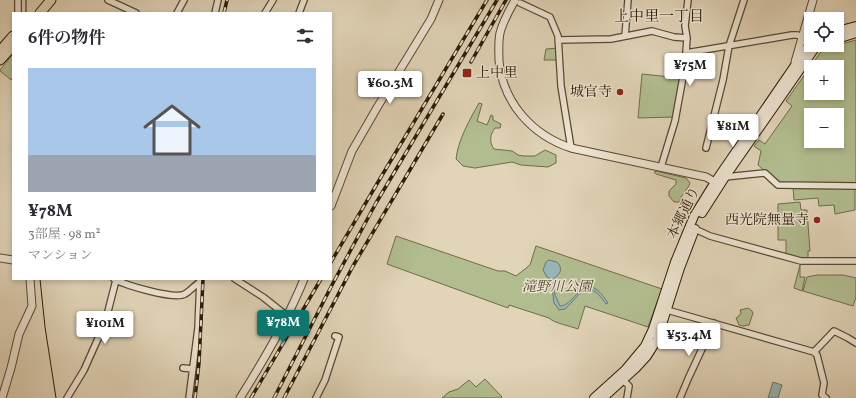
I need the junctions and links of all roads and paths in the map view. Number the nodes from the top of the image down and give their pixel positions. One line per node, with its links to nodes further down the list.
1 (18, 0): 15 (street)
2 (44, 0): 16 (main road)
3 (52, 0): 17 (main road)
4 (108, 0): 18 (street)
5 (184, 0): 19 (street)
6 (218, 0): 20 (street)
7 (274, 0): 21 (street)
8 (304, 0): 22 (street)
9 (439, 0): 48 (street)
10 (628, 0): 27 (street)
11 (688, 0): 31 (street)
12 (744, 0): 34 (street)
13 (813, 0): 23 (street)
14 (518, 1): 32 (street); 42 (street)
15 (18, 12)
16 (34, 12)
17 (41, 12)
18 (134, 12)
19 (178, 12)
20 (215, 12)
21 (266, 12)
22 (299, 12)
23 (810, 12)
24 (856, 26): 25 (main road)
25 (844, 29)
26 (856, 33): 28 (main road)
27 (625, 36): 31 (street); 32 (street)
28 (844, 36)
29 (12, 37): 36 (main road)
30 (804, 37): 34 (street)
31 (687, 38): 38 (street)
32 (558, 40): 42 (street)
33 (12, 46): 39 (main road)
34 (729, 46): 38 (street); 43 (street)
35 (804, 47): 41 (street)
36 (0, 51)
37 (804, 52): 41 (main road, 本郷通り)
38 (686, 53): 44 (street)
39 (0, 60)
40 (804, 63): 45 (main road, 本郷通り)
41 (794, 66): 46 (main road, 本郷通り)
42 (571, 148): 44 (street)
43 (706, 148)
44 (661, 167): 46 (street)
45 (725, 177): 46 (main road, 本郷通り); 47 (street)
46 (717, 183): 49 (main road, 本郷通り); 72 (main road, 本郷通り)
47 (856, 186)
48 (332, 203)
49 (695, 229): 52 (street); 58 (main road, 本郷通り)
50 (0, 258): 51 (street)
51 (12, 260)
52 (856, 261)
53 (30, 280): 67 (street)
54 (115, 280): 55 (street); 68 (street)
55 (200, 280): 65 (street)
56 (238, 280): 59 (street)
57 (304, 280): 59 (street)
58 (667, 310): 60 (street); 66 (main road, 本郷通り)
59 (287, 316): 70 (street)
60 (714, 323): 63 (street); 75 (street)
61 (335, 336): 71 (street)
62 (856, 343): 63 (street)
63 (814, 352): 76 (street)
64 (183, 368): 65 (street)
65 (193, 369): 69 (street)
66 (623, 380): 73 (main road, 本郷通り); 74 (street)
67 (2, 398)
68 (68, 398)
69 (189, 398)
70 (240, 398)
71 (316, 398)
72 (594, 398)
73 (603, 398)
74 (627, 398)
75 (680, 398)
76 (826, 398)

